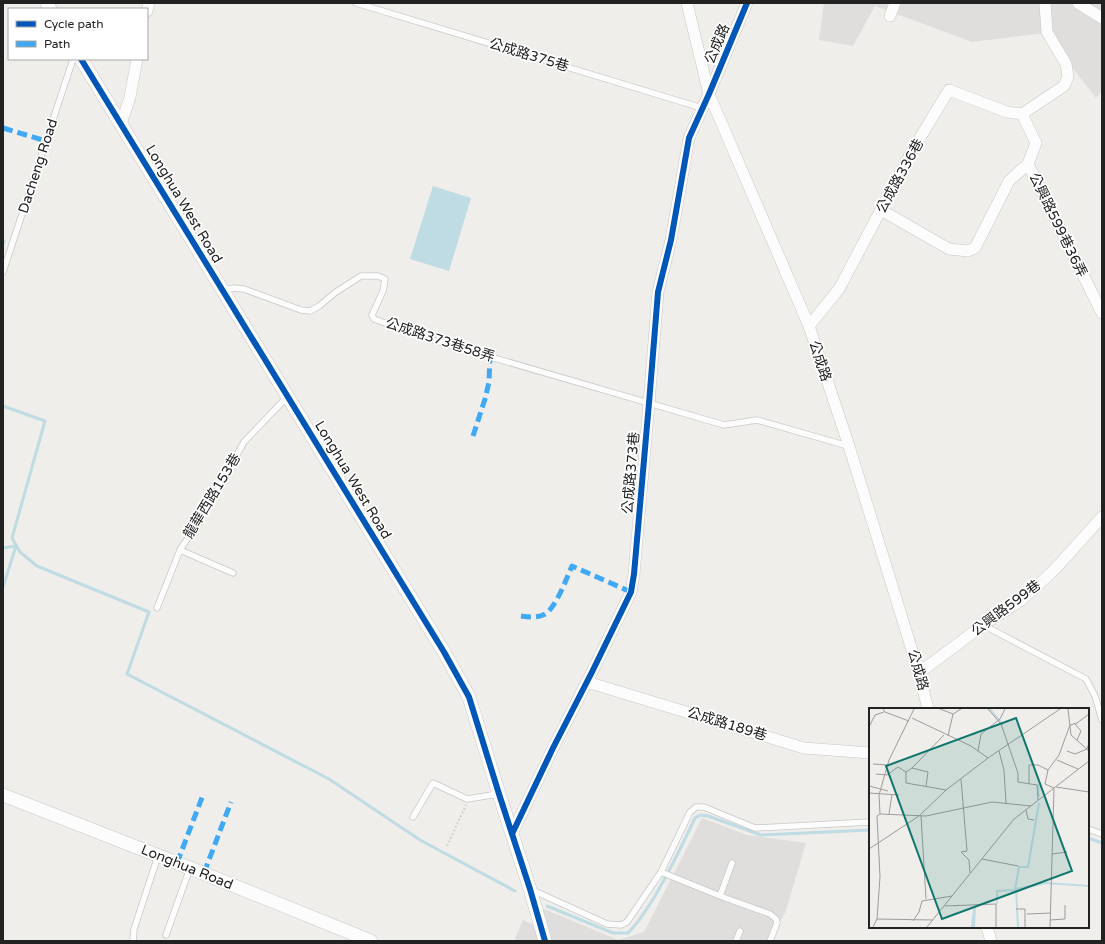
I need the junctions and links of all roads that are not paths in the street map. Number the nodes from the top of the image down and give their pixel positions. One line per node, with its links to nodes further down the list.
1 (356, 3): 13 (lane, 公成路375巷)
2 (687, 3): 12 (street)
3 (747, 3): 12 (street, 公成路)
4 (895, 3): 7 (street)
5 (1045, 3): 14 (street)
6 (1078, 3): 8 (street)
7 (890, 16)
8 (1102, 18)
9 (73, 60): 18 (lane, Dacheng Road)
10 (82, 60): 15 (street, Longhua West Road)
11 (137, 60): 15 (street)
12 (709, 94): 13 (street, 公成路373巷); 21 (street, 公成路)
13 (702, 108): 23 (street, 公成路373巷)
14 (1022, 114): 16 (street, 公興路599巷36弄); 17 (street, 公成路336巷)
15 (121, 124): 19 (street, Longhua West Road)
16 (1028, 164): 17 (street); 20 (street, 公興路599巷36弄)
17 (881, 210): 21 (street, 公成路336巷)
18 (3, 272)
19 (223, 291): 22 (street, Longhua West Road); 23 (lane, 公成路373巷58弄)
20 (1102, 313)
21 (809, 326): 24 (street, 公成路)
22 (287, 397): 26 (lane, 龍華西路153巷); 35 (street, Longhua West Road)
23 (649, 403): 24 (lane); 31 (street, 公成路373巷)
24 (849, 446): 30 (street, 公成路)
25 (1102, 517): 29 (street, 公興路599巷)
26 (180, 550): 27 (lane); 28 (lane, 龍華西路153巷)
27 (233, 573)
28 (157, 608)
29 (983, 625): 30 (street, 公興路599巷); 33 (lane)
30 (919, 674): 32 (street, 公成路)
31 (587, 682): 34 (street, 公成路189巷); 40 (street, 公成路373巷)
32 (928, 708)
33 (1102, 720)
34 (869, 753)
35 (499, 794): 37 (lane); 40 (street, Longhua West Road)
36 (3, 795): 42 (street, Longhua Road)
37 (413, 816)
38 (869, 822): 45 (lane)
39 (1089, 829): 41 (lane)
40 (512, 834): 46 (street, Longhua West Road)
41 (1102, 834)
42 (158, 856): 44 (street, Longhua Road); 51 (lane)
43 (732, 863): 47 (lane)
44 (190, 868): 50 (lane); 52 (street, Longhua Road)
45 (663, 873): 46 (lane); 47 (lane)
46 (530, 889): 53 (street, Longhua West Road)
47 (720, 896): 55 (lane)
48 (987, 928): 56 (street)
49 (740, 931): 54 (lane)
50 (166, 935)
51 (133, 941)
52 (371, 941)
53 (545, 941)
54 (736, 941)
55 (770, 941)
56 (991, 941)

